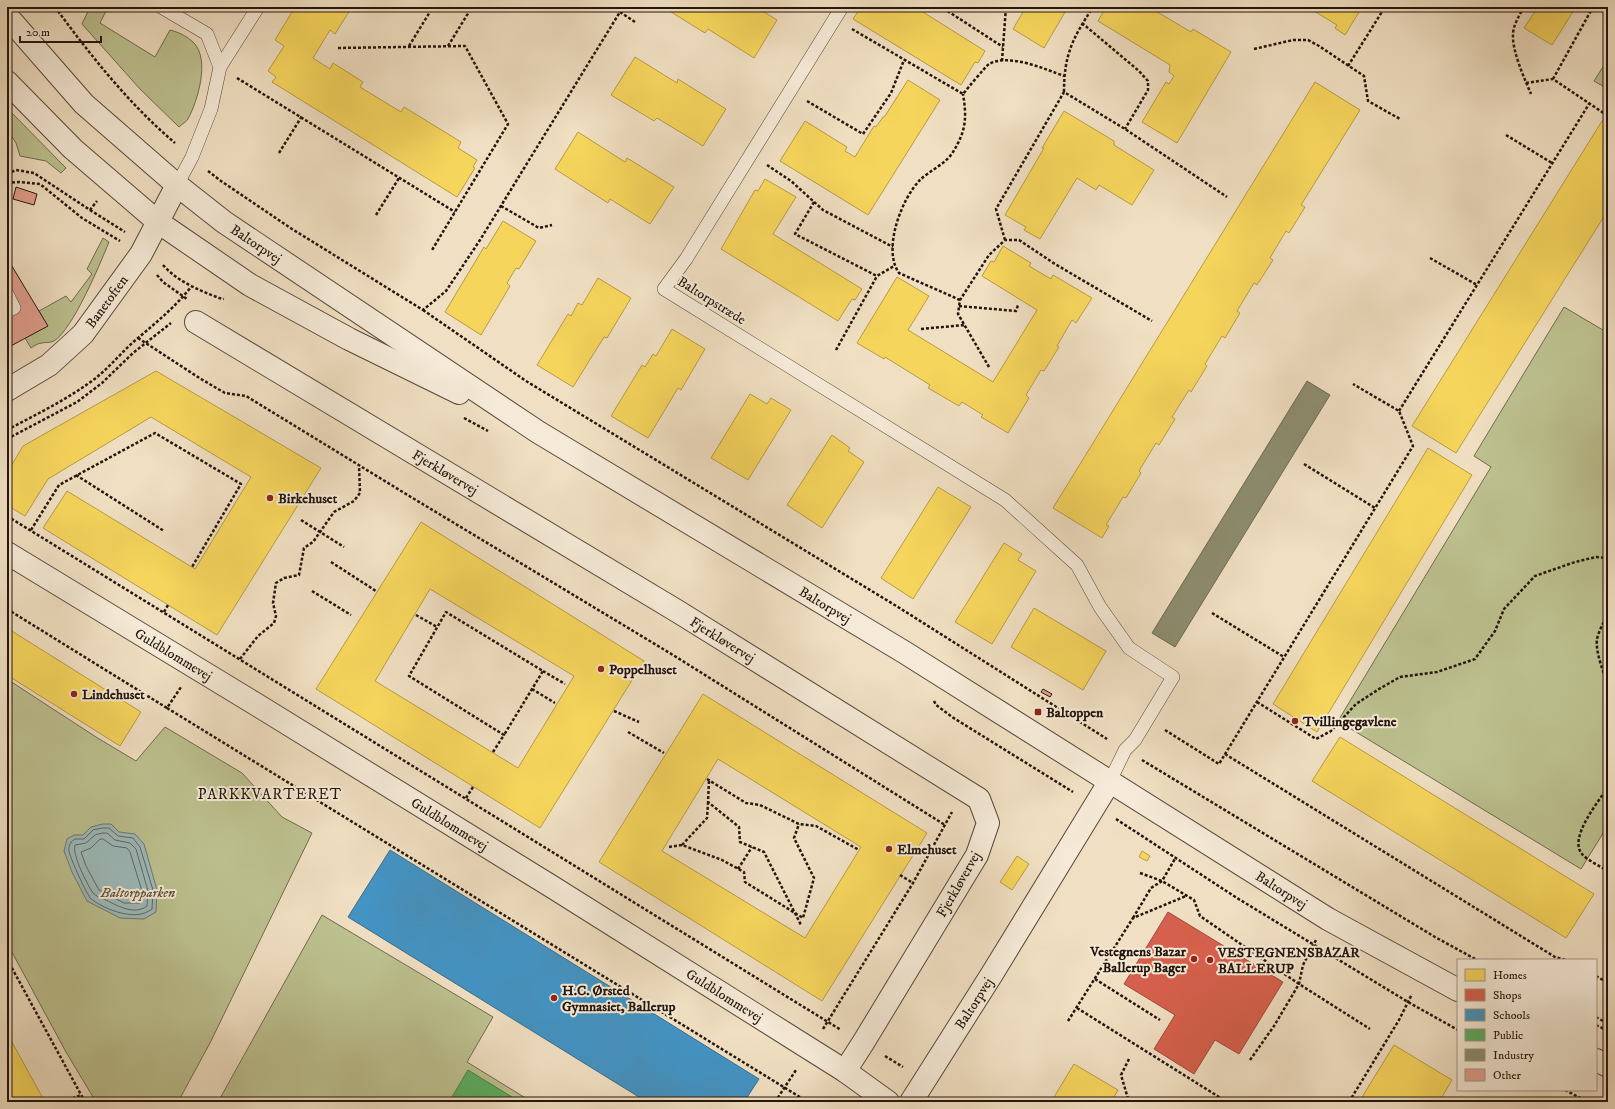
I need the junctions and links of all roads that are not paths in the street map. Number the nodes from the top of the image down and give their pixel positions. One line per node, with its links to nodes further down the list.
1 (161, 7): 5 (lane)
2 (258, 7): 5 (lane)
3 (842, 7): 15 (lane, Baltorpstræde)
4 (7, 16): 7 (street, Baltorpvej)
5 (220, 67): 7 (lane)
6 (7, 82): 8 (street, Baltorpvej)
7 (177, 186): 8 (street, Banetoften); 13 (street, Baltorpvej)
8 (158, 222): 12 (street, Banetoften); 13 (street, Baltorpvej)
9 (7, 294): 10 (lane)
10 (7, 311)
11 (196, 322): 19 (street, Fjerkløvervej)
12 (9, 385)
13 (538, 432): 15 (street, Baltorpvej)
14 (7, 553): 19 (street, Guldblommevej)
15 (1110, 781): 16 (street, Baltorpvej); 21 (street, Baltorpvej)
16 (1457, 989)
17 (1597, 1060): 18 (street)
18 (1608, 1066)
19 (845, 1071): 20 (street, Guldblommevej)
20 (888, 1102)
21 (912, 1102)

